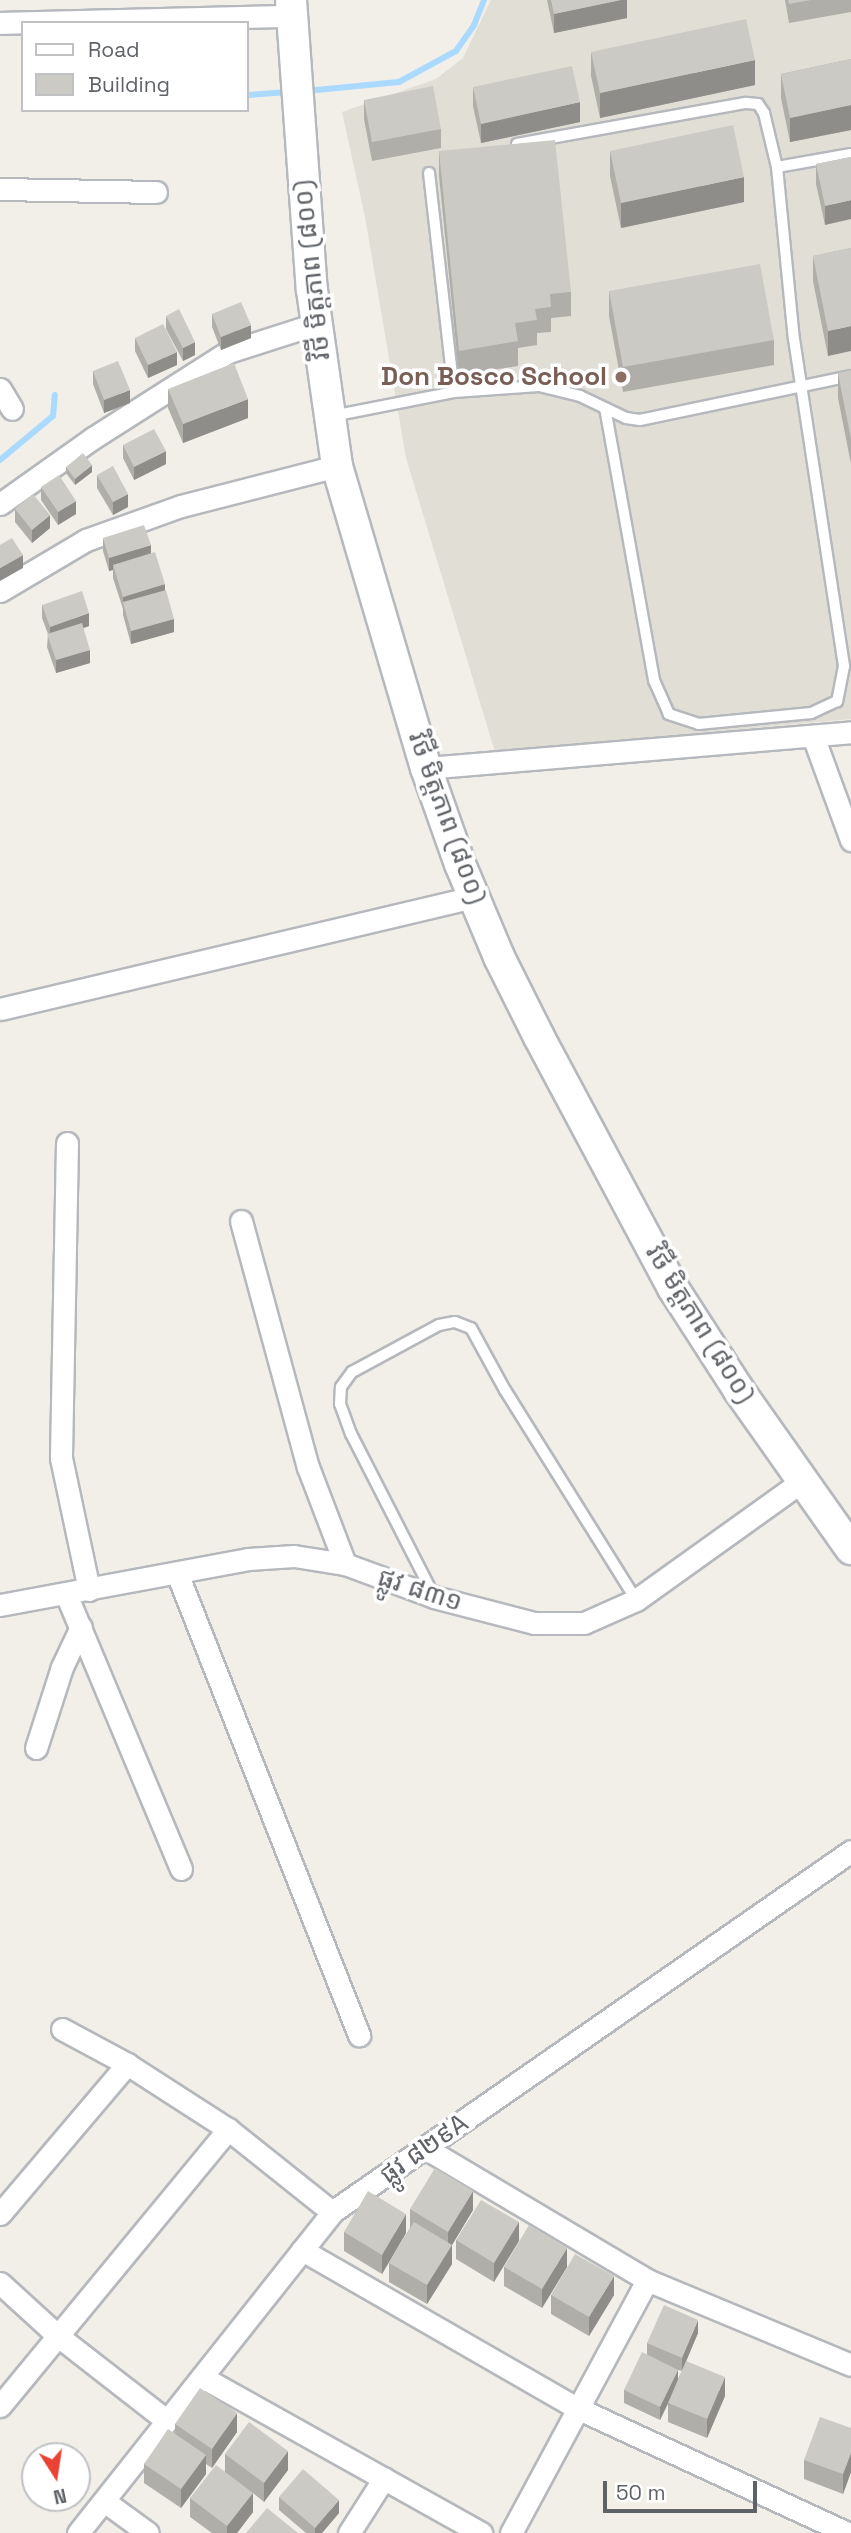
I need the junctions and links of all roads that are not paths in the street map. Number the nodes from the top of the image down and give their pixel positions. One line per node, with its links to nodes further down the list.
1 (292, 8): 2 (street); 11 (main road, វិថី មិត្តភាព (៨០០))
2 (39, 21)
3 (21, 22): 4 (street)
4 (0, 23)
5 (506, 146): 7 (lane)
6 (851, 154): 7 (lane)
7 (777, 167): 13 (lane)
8 (429, 173): 15 (lane)
9 (0, 189): 10 (street)
10 (156, 192)
11 (315, 324): 18 (main road, វិថី មិត្តភាព (៨០០)); 20 (street)
12 (851, 376): 13 (lane)
13 (801, 386): 16 (lane); 16 (lane)
14 (0, 389): 17 (street)
15 (454, 392): 16 (lane); 18 (lane)
16 (605, 408)
17 (12, 409)
18 (329, 417): 19 (main road, វិថី មិត្តភាព (៨០០))
19 (337, 466): 21 (street); 24 (main road, វិថី មិត្តភាព (៨០០))
20 (0, 504)
21 (0, 592)
22 (851, 732): 23 (street)
23 (813, 736): 24 (street); 25 (street)
24 (426, 768): 26 (main road, វិថី មិត្តភាព (៨០០))
25 (851, 840)
26 (475, 897): 27 (street); 30 (main road, វិថី មិត្តភាព (៨០០))
27 (0, 1009)
28 (67, 1143): 34 (street)
29 (242, 1221): 32 (street)
30 (802, 1481): 31 (main road, វិថី មិត្តភាព (៨០០)); 37 (street, ផ្លូវ ៨៣១)
31 (851, 1549)
32 (345, 1564): 33 (street, ផ្លូវ ៨៣១); 36 (street, ផ្លូវ ៨៣១)
33 (177, 1573): 34 (street, ផ្លូវ ៨៣១); 44 (street)
34 (89, 1590): 35 (street, ផ្លូវ ៨៣១)
35 (66, 1594): 38 (street, ផ្លូវ ៨៣១); 39 (street)
36 (434, 1597): 37 (street, ផ្លូវ ៨៣១); 37 (lane)
37 (636, 1600)
38 (0, 1605)
39 (81, 1627): 40 (street); 42 (street)
40 (36, 1748)
41 (851, 1851): 47 (street, ផ្លូវ ៨២៩A)
42 (181, 1869)
43 (62, 2029): 45 (street)
44 (359, 2036)
45 (128, 2064): 46 (street); 49 (street)
46 (228, 2130): 48 (street); 53 (street)
47 (425, 2148): 48 (street, ផ្លូវ ៨២៩A); 51 (street)
48 (332, 2212): 50 (street, ផ្លូវ ៨២៩A)
49 (0, 2214)
50 (302, 2250): 55 (street, ផ្លូវ ៨២៩A); 57 (street)
51 (647, 2280): 54 (street); 57 (street)
52 (0, 2283): 53 (street)
53 (58, 2336): 56 (street); 58 (street)
54 (851, 2365)
55 (202, 2376): 58 (street, ផ្លូវ ៨២៩A); 59 (street)
56 (0, 2406)
57 (579, 2409): 65 (street); 66 (street)
58 (166, 2420): 60 (street, ផ្លូវ ៨២៩A)
59 (384, 2478): 63 (street); 64 (street)
60 (104, 2501): 61 (street, ផ្លូវ ៨២៩A); 62 (street)
61 (78, 2533)
62 (148, 2533)
63 (349, 2533)
64 (481, 2533)
65 (511, 2533)
66 (847, 2533)

